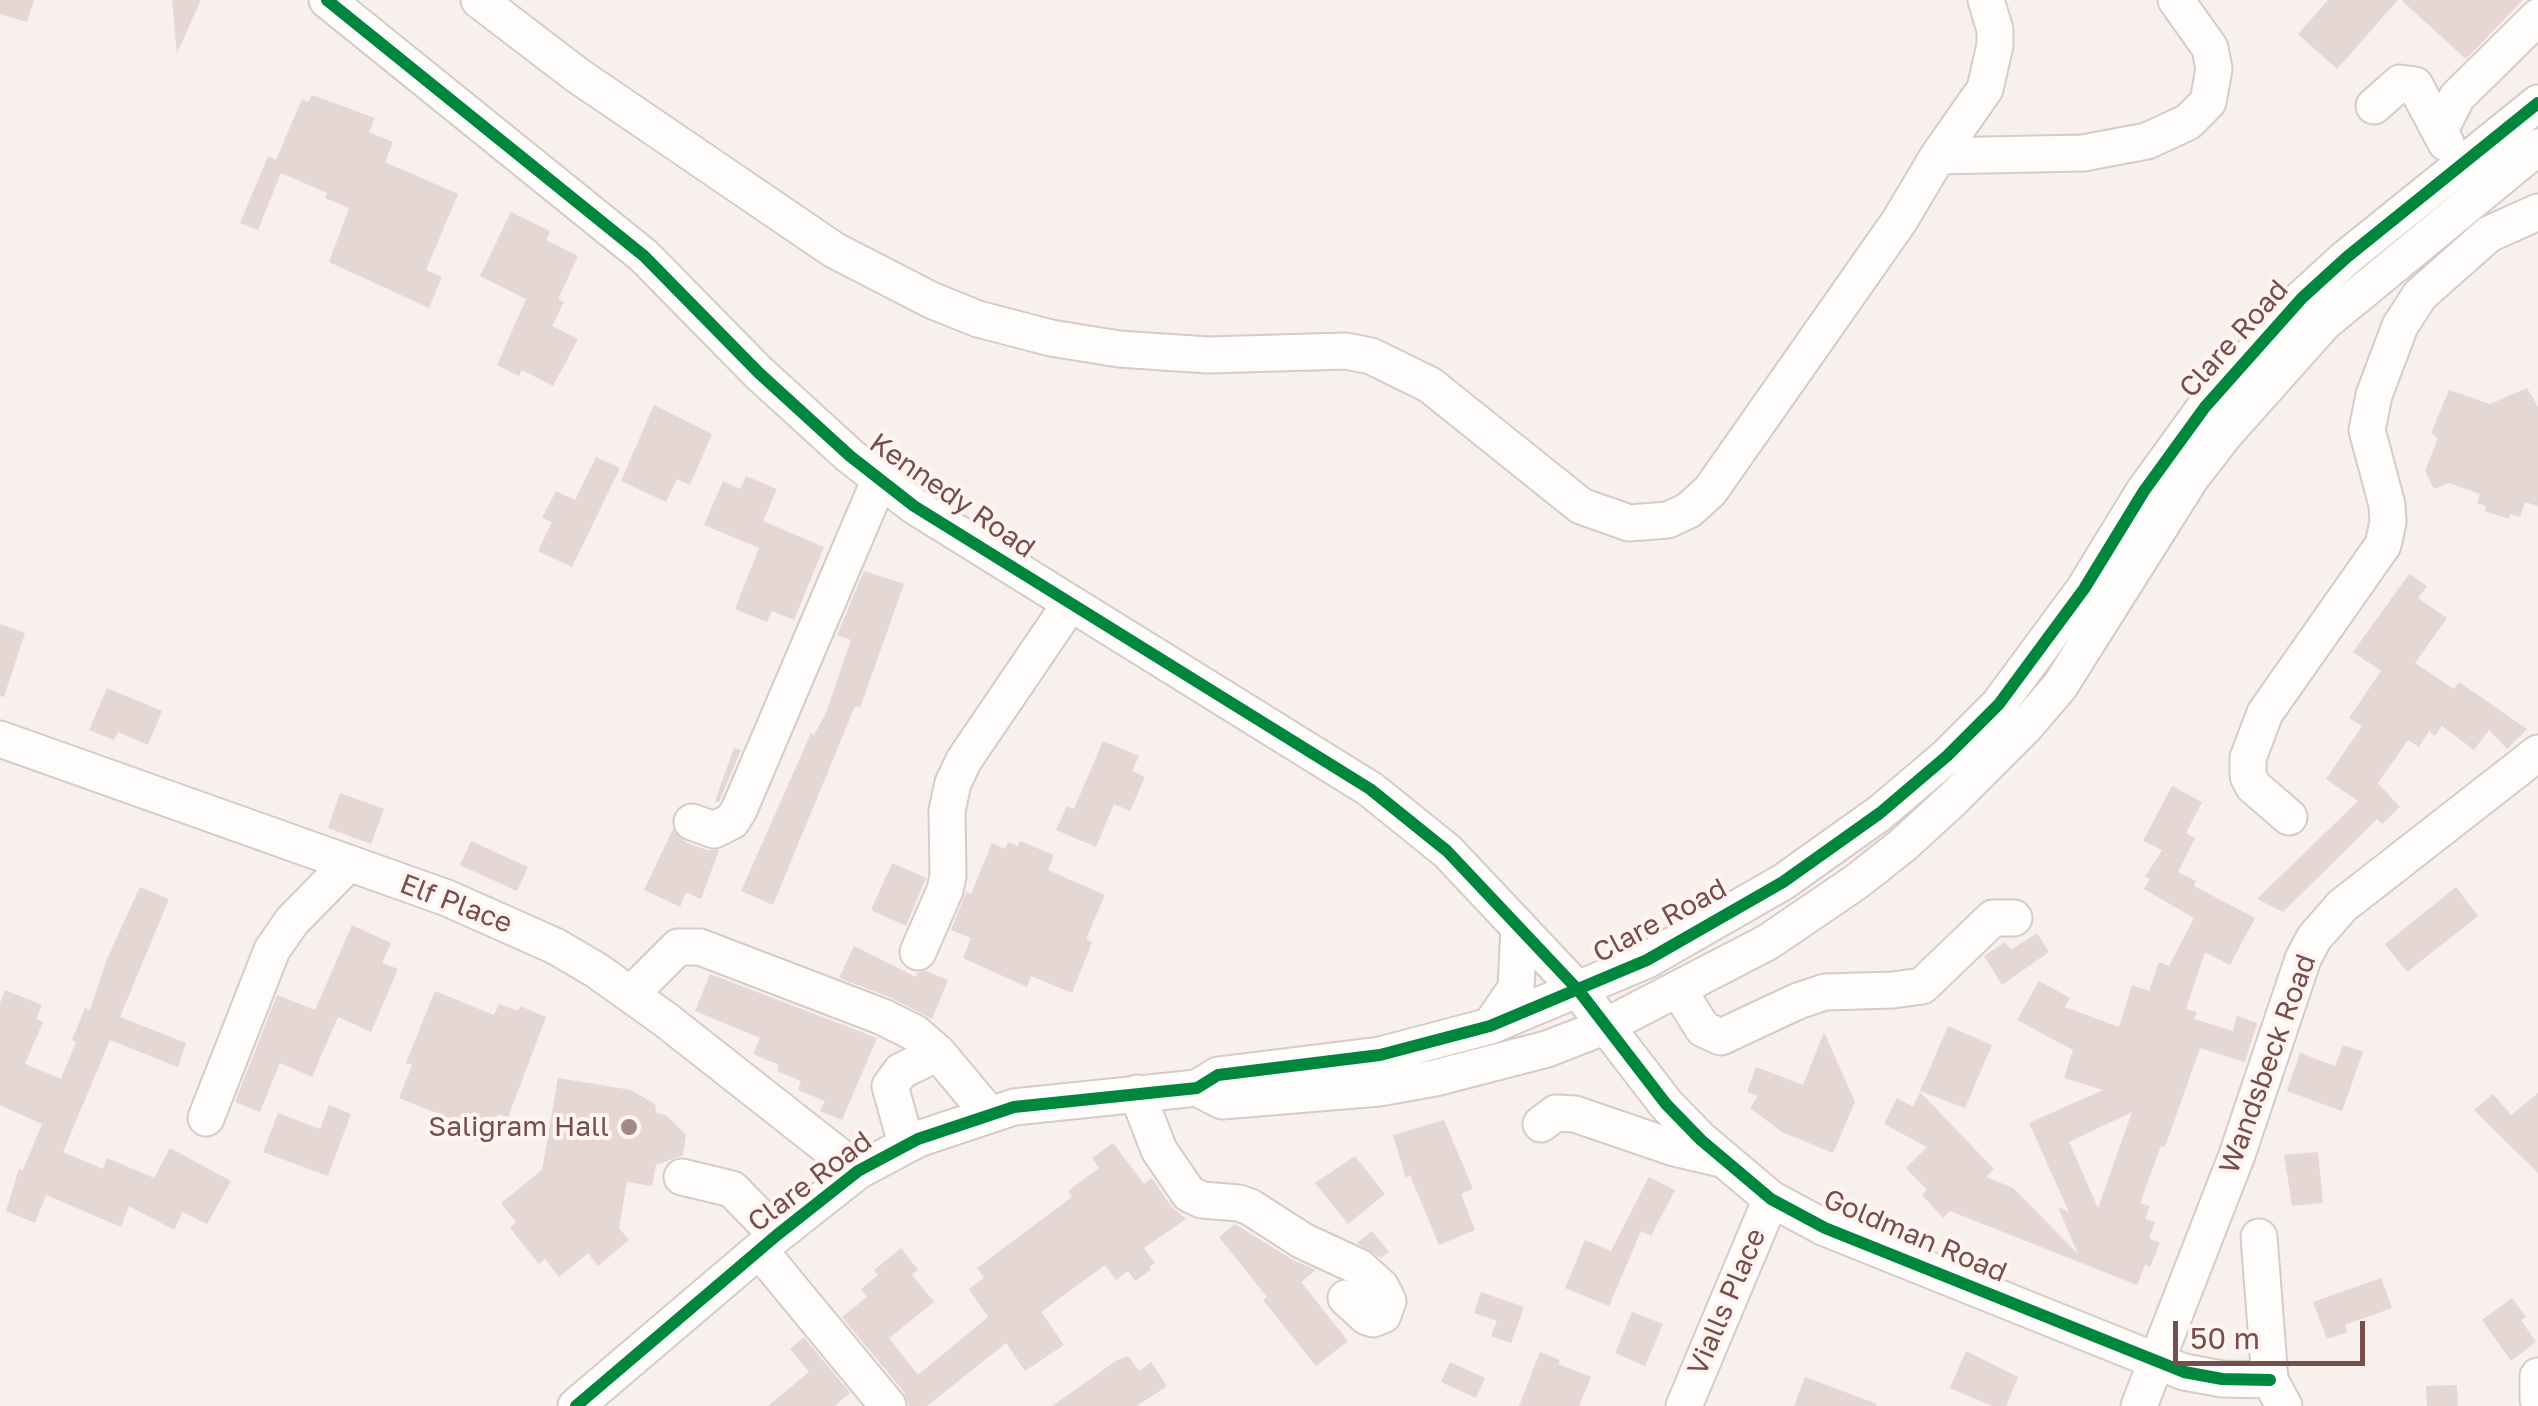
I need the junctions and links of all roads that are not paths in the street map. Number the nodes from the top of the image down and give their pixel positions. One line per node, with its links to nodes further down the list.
1 (326, 0): 13 (street, Kennedy Road)
2 (480, 0): 10 (street)
3 (1986, 0): 10 (street)
4 (2176, 0): 10 (street)
5 (2538, 17): 8 (street)
6 (2374, 106): 8 (street)
7 (2533, 118): 11 (street, Clare Road)
8 (2440, 130): 11 (street)
9 (2538, 147): 23 (street, Clare Road)
10 (1938, 156)
11 (2458, 166): 24 (street, Clare Road)
12 (2538, 212): 17 (street)
13 (880, 479): 14 (street, Kennedy Road); 18 (street)
14 (1070, 604): 21 (street, Kennedy Road); 22 (street)
15 (0, 738): 19 (street, Elf Place)
16 (2538, 753): 42 (street, Wandsbeck Road)
17 (2289, 817)
18 (692, 822)
19 (348, 864): 25 (street, Elf Place); 32 (street)
20 (2014, 918): 23 (street)
21 (1519, 928): 24 (street, Kennedy Road); 26 (street)
22 (918, 952)
23 (1678, 990): 27 (street, Clare Road)
24 (1579, 991): 26 (street, Clare Road); 27 (street, Kennedy Road)
25 (631, 994): 28 (street); 36 (street, Elf Place)
26 (1490, 1026): 29 (street, Clare Road)
27 (1606, 1026): 29 (street, Clare Road); 35 (street, Goldman Road)
28 (938, 1054): 31 (street); 34 (street)
29 (1197, 1088): 30 (street, Clare Road)
30 (1137, 1094): 31 (street, Clare Road); 41 (street)
31 (989, 1114): 34 (street, Clare Road)
32 (206, 1118)
33 (1540, 1124): 35 (street)
34 (906, 1144): 36 (street, Clare Road)
35 (1722, 1160): 38 (street, Goldman Road)
36 (858, 1171): 40 (street, Clare Road)
37 (682, 1177): 40 (street)
38 (1770, 1199): 42 (street, Goldman Road); 48 (street, Vialls Place)
39 (2260, 1237): 44 (street)
40 (768, 1243): 46 (street, Clare Road); 47 (street)
41 (1346, 1298)
42 (2154, 1362): 44 (street, Goldman Road); 49 (street, Wandsbeck Road)
43 (2538, 1376): 45 (street)
44 (2277, 1393)
45 (2538, 1399)
46 (576, 1406)
47 (888, 1406)
48 (1684, 1406)
49 (2139, 1406)

